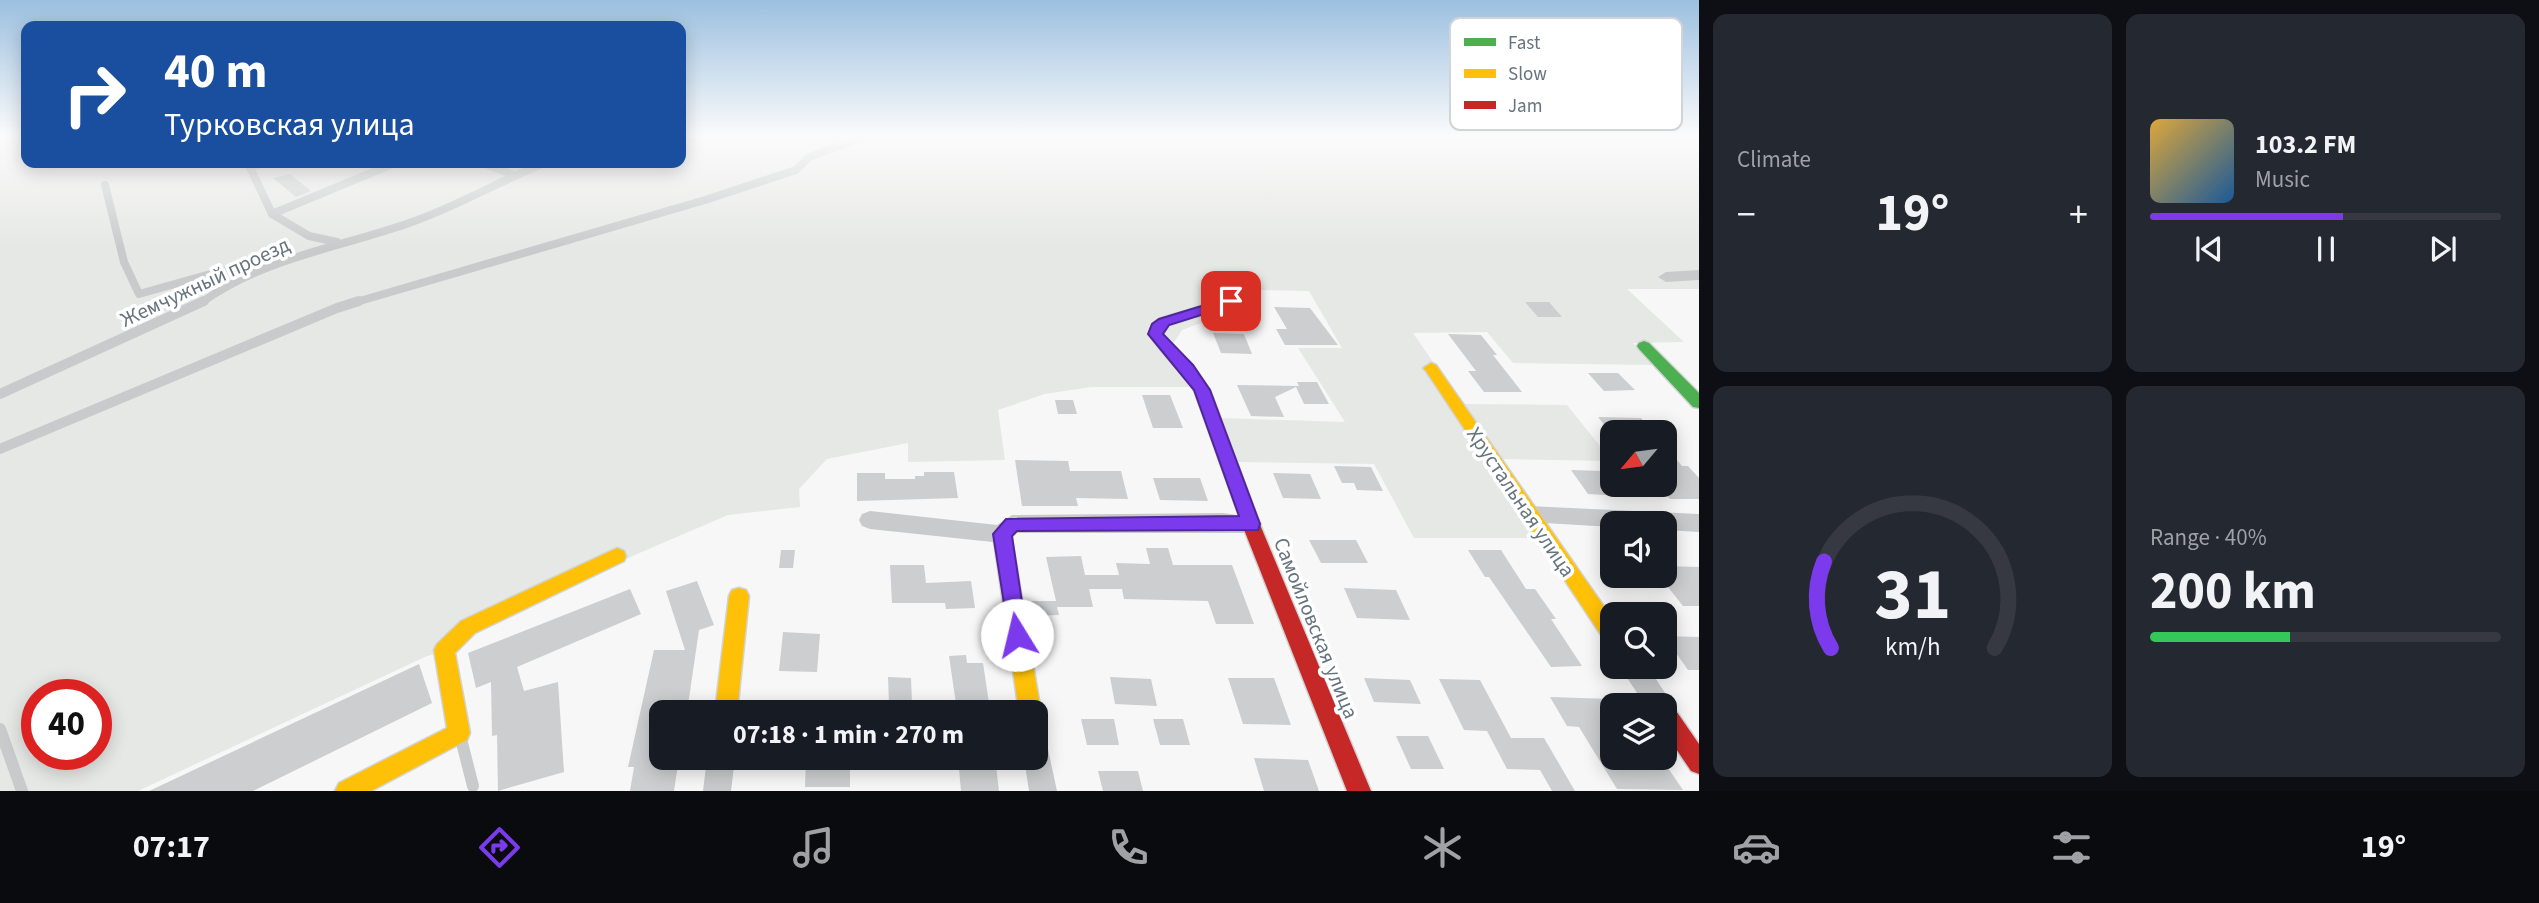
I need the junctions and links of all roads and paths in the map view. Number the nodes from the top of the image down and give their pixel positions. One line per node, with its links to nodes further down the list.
1 (253, 174): 7 (lane)
2 (369, 174): 7 (lane)
3 (516, 174): 5 (lane, Жемчужный проезд)
4 (785, 174): 17 (lane)
5 (513, 175): 8 (lane, Жемчужный проезд)
6 (105, 185): 9 (lane)
7 (272, 214): 8 (lane)
8 (338, 242): 9 (lane, Жемчужный проезд)
9 (263, 269): 15 (lane, Жемчужный проезд)
10 (1699, 275): 11 (street)
11 (1666, 277)
12 (1249, 302): 21 (street, Самойловская улица)
13 (1644, 345): 16 (street)
14 (1431, 368): 18 (street, Хрустальная улица)
15 (0, 394)
16 (1699, 403)
17 (0, 449)
18 (1528, 514): 20 (street); 25 (street, Хрустальная улица)
19 (870, 520): 22 (street)
20 (1699, 523)
21 (1251, 524): 22 (street); 39 (street, Самойловская улица)
22 (1002, 534): 27 (street)
23 (617, 556): 30 (street)
24 (739, 596): 26 (street)
25 (1600, 618)
26 (727, 700)
27 (1028, 700)
28 (0, 729): 35 (lane)
29 (1677, 731): 31 (street)
30 (459, 733): 34 (lane); 36 (street)
31 (1699, 762)
32 (720, 770): 37 (street)
33 (1040, 770): 38 (street)
34 (473, 786)
35 (22, 791)
36 (347, 791)
37 (717, 791)
38 (1043, 791)
39 (1359, 791)

